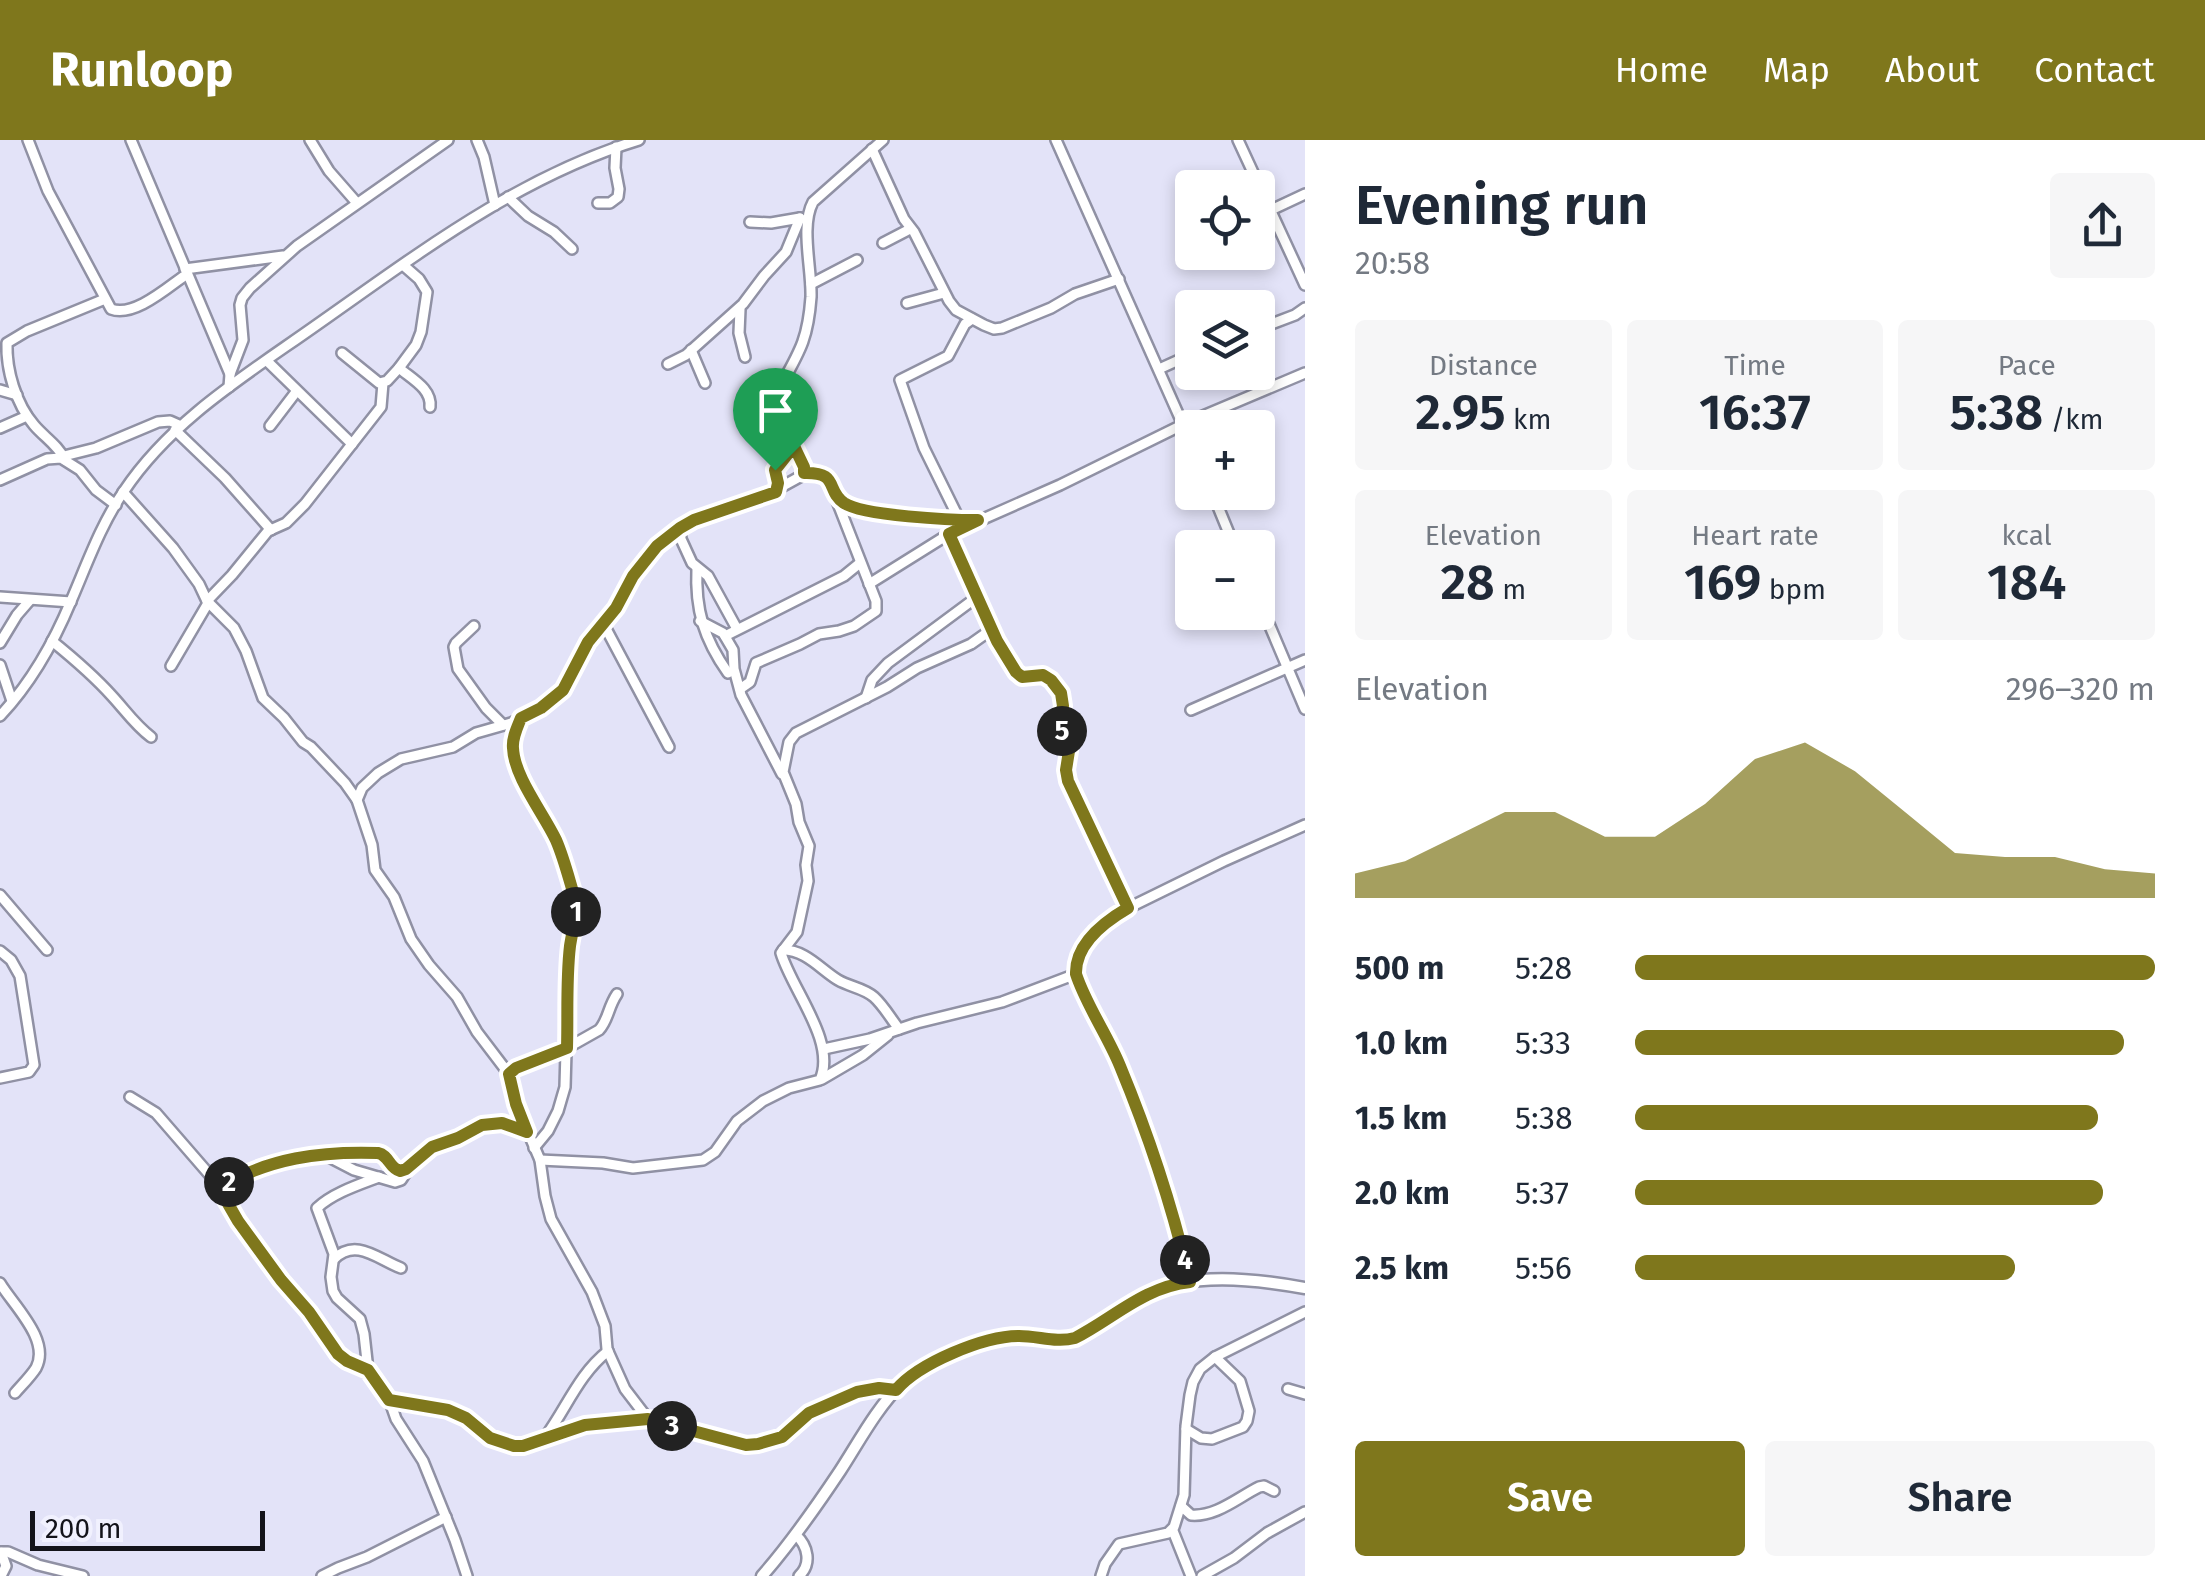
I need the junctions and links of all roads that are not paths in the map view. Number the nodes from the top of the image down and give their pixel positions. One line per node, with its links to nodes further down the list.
1 (28, 140): 33 (street)
2 (131, 140): 28 (street)
3 (310, 140): 15 (street)
4 (448, 140): 15 (street)
5 (477, 140): 17 (street)
6 (639, 140): 10 (street)
7 (883, 140): 11 (street)
8 (1056, 140): 29 (street)
9 (1238, 140): 12 (street)
10 (611, 145): 14 (street); 16 (street)
11 (872, 150): 19 (street); 22 (street)
12 (1251, 170)
13 (1305, 194): 18 (street)
14 (508, 197): 17 (street); 24 (street)
15 (356, 203): 25 (street)
16 (598, 203)
17 (495, 205): 27 (street)
18 (1275, 209)
19 (804, 216): 20 (street); 30 (street); 35 (street)
20 (750, 222)
21 (1275, 224): 31 (street)
22 (910, 229): 23 (street); 32 (street)
23 (883, 242)
24 (572, 250)
25 (286, 256): 28 (street); 49 (street)
26 (857, 260): 30 (street)
27 (403, 264): 43 (street); 46 (street)
28 (186, 271): 33 (street); 49 (street)
29 (1119, 279): 37 (street); 47 (street)
30 (810, 284): 65 (street)
31 (1305, 286)
32 (944, 293): 34 (street); 37 (street)
33 (105, 299): 39 (street)
34 (907, 303)
35 (740, 306): 40 (street); 42 (street)
36 (1305, 308): 38 (street)
37 (972, 319): 72 (street)
38 (1275, 323)
39 (3, 349): 55 (street)
40 (691, 350): 45 (street); 51 (street)
41 (342, 353): 50 (street)
42 (746, 358)
43 (266, 360): 52 (street); 54 (street)
44 (1175, 362): 47 (street)
45 (668, 364)
46 (399, 368): 50 (street); 56 (street)
47 (1159, 369): 57 (street)
48 (1305, 373): 58 (street)
49 (230, 374): 52 (street)
50 (384, 383): 64 (street)
51 (705, 383)
52 (229, 388): 62 (street)
53 (0, 390): 55 (street)
54 (296, 392): 60 (street); 64 (street)
55 (16, 395): 59 (street)
56 (430, 408)
57 (1178, 410)
58 (1217, 410)
59 (26, 416): 61 (street); 66 (street)
60 (270, 426)
61 (0, 428)
62 (177, 428): 66 (street); 69 (street); 75 (street)
63 (1175, 428): 73 (street)
64 (352, 444): 75 (street)
65 (794, 446): 67 (street); 70 (street)
66 (64, 458): 68 (street); 71 (street)
67 (817, 475): 70 (street); 72 (street); 77 (street)
68 (0, 480)
69 (123, 492): 71 (street); 84 (street)
70 (776, 492): 74 (street)
71 (116, 505): 83 (street)
72 (959, 520): 73 (street)
73 (978, 520): 76 (street)
74 (680, 528): 78 (street); 86 (street)
75 (271, 530): 84 (street)
76 (949, 534): 79 (street); 81 (street)
77 (860, 563): 79 (street); 89 (street)
78 (698, 568): 85 (street); 89 (street)
79 (869, 584): 99 (street)
80 (0, 597): 82 (street)
81 (977, 597): 88 (street); 100 (street)
82 (30, 600): 83 (street); 92 (street)
83 (71, 602): 93 (street)
84 (207, 602): 96 (street); 110 (street)
85 (700, 621): 91 (street); 98 (street)
86 (603, 623): 105 (street); 108 (street)
87 (474, 626): 106 (street)
88 (991, 627): 100 (street); 113 (street)
89 (737, 629): 91 (street)
90 (1272, 630): 97 (street)
91 (725, 636): 99 (street)
92 (0, 642)
93 (52, 642): 101 (street); 107 (street)
94 (1305, 660): 97 (street)
95 (0, 665): 101 (street)
96 (171, 666)
97 (1288, 667): 102 (street); 103 (street)
98 (728, 674)
99 (740, 689): 109 (street)
100 (866, 698): 109 (street)
101 (12, 701): 104 (street)
102 (1191, 710)
103 (1305, 710)
104 (0, 716)
105 (521, 718): 106 (street); 120 (street)
106 (503, 725): 110 (street)
107 (150, 737)
108 (668, 747)
109 (784, 776): 115 (street)
110 (357, 800): 122 (street)
111 (1305, 825): 113 (street)
112 (0, 894): 114 (street)
113 (1128, 908): 117 (street)
114 (47, 950)
115 (783, 950): 119 (street); 121 (street)
116 (0, 951): 123 (street)
117 (1076, 974): 119 (street); 136 (street)
118 (617, 994): 120 (street)
119 (896, 1030): 121 (street); 124 (street)
120 (567, 1048): 122 (street); 127 (street)
121 (824, 1050): 124 (street)
122 (509, 1074): 126 (street)
123 (0, 1078)
124 (820, 1080): 129 (street)
125 (130, 1096): 132 (street)
126 (527, 1132): 127 (street); 130 (street)
127 (534, 1148): 129 (street)
128 (324, 1154): 130 (street); 131 (street); 132 (street)
129 (540, 1160): 139 (street)
130 (410, 1164): 131 (street)
131 (379, 1177): 133 (street)
132 (219, 1188): 141 (street)
133 (334, 1258): 134 (street); 141 (street)
134 (401, 1268)
135 (0, 1282): 144 (street)
136 (1190, 1282): 137 (street); 143 (street)
137 (1305, 1288)
138 (1305, 1312): 140 (street)
139 (608, 1351): 147 (street); 149 (street)
140 (1215, 1356): 148 (street); 148 (street)
141 (368, 1370): 146 (street)
142 (1288, 1389): 145 (street)
143 (896, 1390): 147 (street); 155 (street)
144 (16, 1393)
145 (1305, 1394)
146 (389, 1400): 149 (street); 153 (street)
147 (648, 1419): 149 (street)
148 (1186, 1428): 151 (street)
149 (544, 1438)
150 (1274, 1491): 151 (street)
151 (1181, 1506): 154 (street)
152 (1305, 1512): 165 (street)
153 (446, 1517): 159 (street); 160 (street)
154 (1172, 1530): 163 (street); 164 (street)
155 (796, 1535): 161 (street); 162 (street)
156 (1, 1551): 157 (street); 158 (street)
157 (0, 1576)
158 (83, 1576)
159 (322, 1576)
160 (467, 1576)
161 (762, 1576)
162 (799, 1576)
163 (1101, 1576)
164 (1191, 1576)
165 (1202, 1576)

